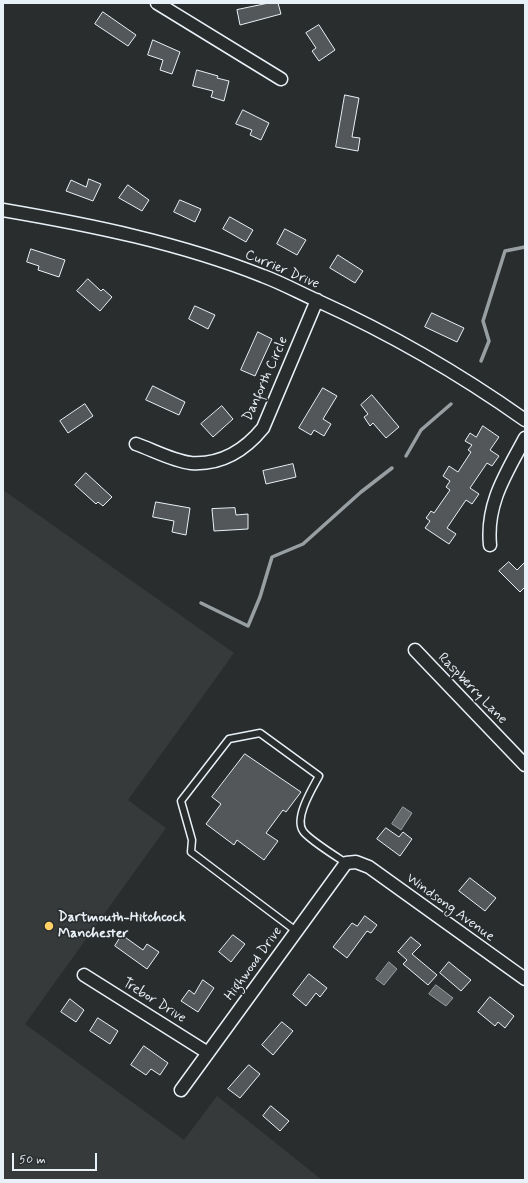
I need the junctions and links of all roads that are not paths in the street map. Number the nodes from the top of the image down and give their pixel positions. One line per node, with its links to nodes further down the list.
1 (157, 3): 2 (street)
2 (281, 80)
3 (3, 210): 4 (street, Currier Drive)
4 (317, 300): 5 (street, Currier Drive); 7 (street, Danforth Circle)
5 (525, 420)
6 (525, 438): 8 (street)
7 (136, 444)
8 (490, 545)
9 (415, 650): 10 (street, Raspberry Lane)
10 (525, 765)
11 (351, 862): 12 (street, Highwood Drive); 12 (lane); 14 (street, Windsong Avenue)
12 (296, 932): 15 (street, Highwood Drive)
13 (84, 975): 15 (street, Trebor Drive)
14 (525, 979)
15 (208, 1053): 16 (street, Highwood Drive)
16 (181, 1090)

